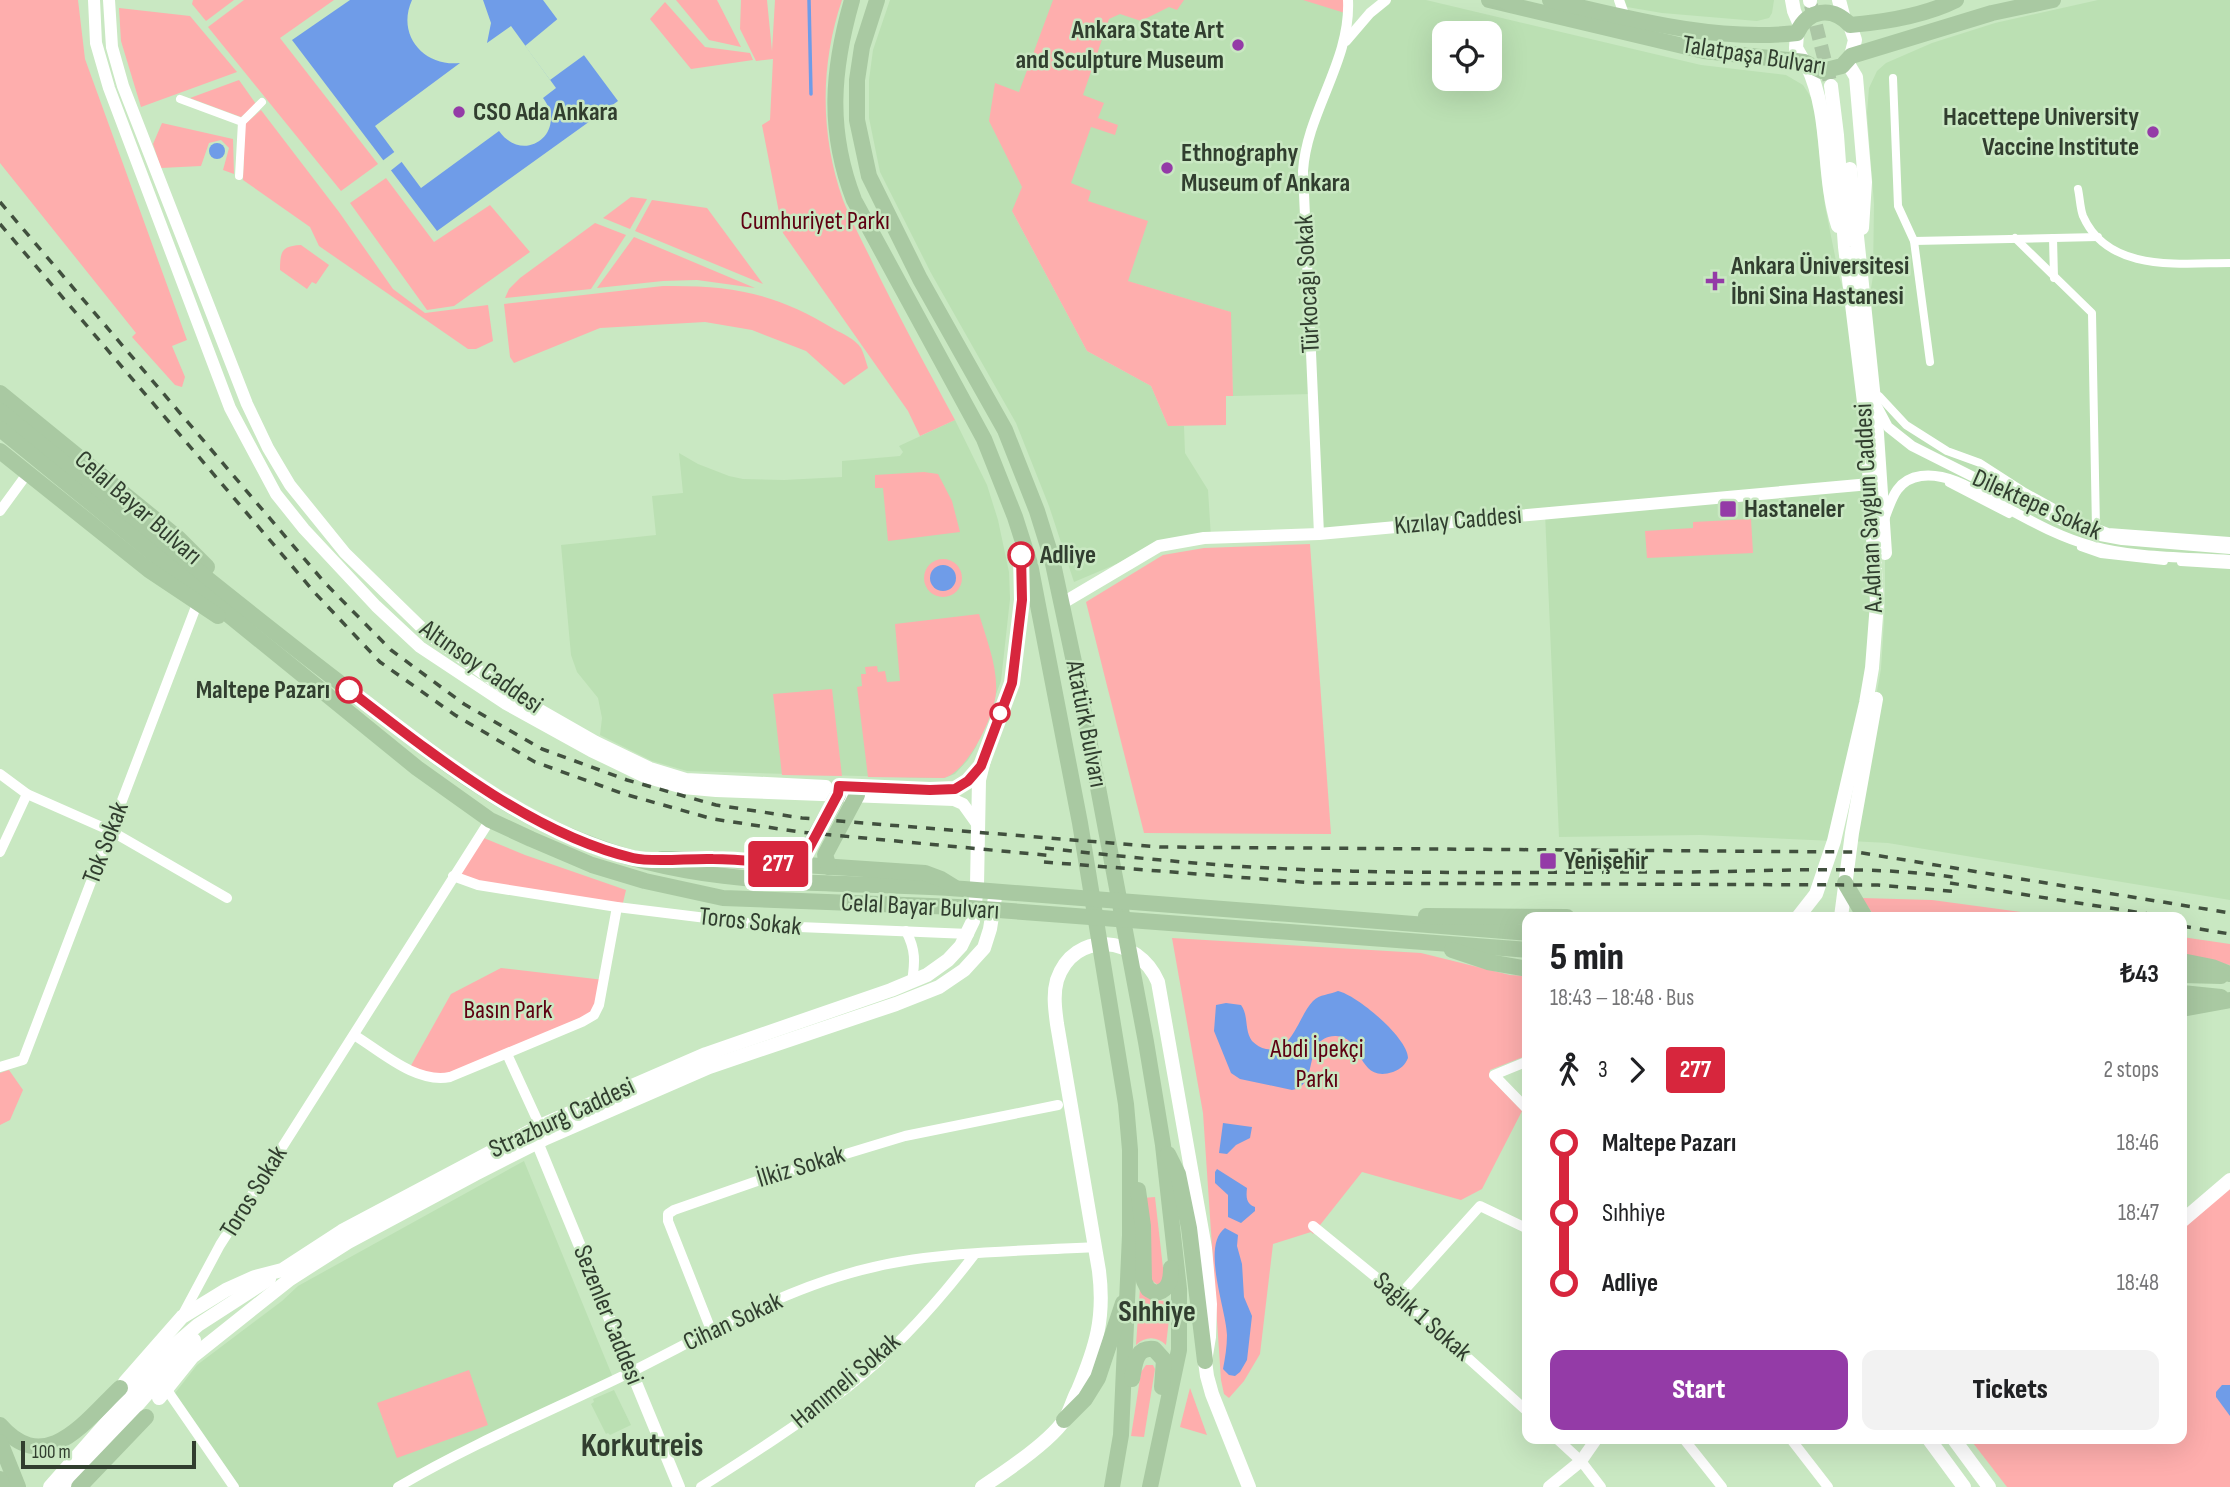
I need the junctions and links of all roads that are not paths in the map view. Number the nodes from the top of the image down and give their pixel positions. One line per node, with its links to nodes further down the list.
1 (94, 0): 29 (street, Altınsoy Caddesi)
2 (109, 0): 28 (street, Altınsoy Caddesi)
3 (852, 0): 50 (main road, Atatürk Bulvarı)
4 (877, 0): 57 (main road, Atatürk Bulvarı)
5 (1348, 0): 19 (street, Türkocağı Sokak)
6 (1386, 0): 19 (street, Türkocağı Sokak)
7 (1489, 0): 21 (main road, Talatpaşa Bulvarı)
8 (1550, 0): 16 (main road, Talatpaşa Bulvarı)
9 (1619, 0): 16 (street)
10 (1792, 0): 18 (main road)
11 (1839, 0): 17 (main road)
12 (1956, 0): 17 (main road, Talatpaşa Bulvarı)
13 (2003, 0): 15 (main road)
14 (2053, 0): 15 (main road, Talatpaşa Bulvarı)
15 (1992, 12): 20 (main road, Talatpaşa Bulvarı)
16 (1625, 17): 18 (main road, Talatpaşa Bulvarı)
17 (1847, 22): 18 (main road, Talatpaşa Bulvarı); 20 (main road)
18 (1798, 29): 21 (main road)
19 (1345, 41): 51 (street, Türkocağı Sokak)
20 (1849, 59): 21 (main road, Talatpaşa Bulvarı); 35 (main road)
21 (1805, 64): 35 (main road)
22 (1893, 78): 34 (street)
23 (1835, 85): 35 (main road, A.Adnan Saygun Caddesi)
24 (180, 99): 26 (street)
25 (262, 102): 26 (street)
26 (242, 122): 27 (street)
27 (239, 176)
28 (158, 181): 29 (street); 59 (street, Altınsoy Caddesi)
29 (145, 185): 60 (street, Altınsoy Caddesi)
30 (2078, 189): 31 (street)
31 (2098, 237): 33 (street); 36 (street)
32 (2015, 238): 33 (street); 34 (street); 37 (street)
33 (2053, 238): 37 (street)
34 (1914, 241): 38 (street)
35 (1852, 247): 40 (main road, A.Adnan Saygun Caddesi); 45 (main road, A.Adnan Saygun Caddesi)
36 (2230, 263)
37 (2054, 278): 49 (street)
38 (1930, 362)
39 (0, 393): 58 (main road, Celal Bayar Bulvarı)
40 (1877, 397): 48 (main road, A.Adnan Saygun Caddesi); 49 (street); 53 (street, Dilektepe Sokak)
41 (0, 411): 58 (main road, Celal Bayar Bulvarı)
42 (0, 429): 58 (main road, Celal Bayar Bulvarı)
43 (0, 451): 44 (main road, Celal Bayar Bulvarı)
44 (27, 474): 47 (street); 56 (main road, Celal Bayar Bulvarı)
45 (1870, 484): 51 (street, Kızılay Caddesi); 80 (main road, A.Adnan Saygun Caddesi)
46 (1897, 498): 55 (street)
47 (0, 511)
48 (1883, 524): 54 (street, Dilektepe Sokak); 74 (main road, A.Adnan Saygun Caddesi)
49 (2096, 529): 52 (street)
50 (1019, 530): 61 (main road, Atatürk Bulvarı); 106 (main road, Atatürk Bulvarı)
51 (1320, 534): 57 (street, Kızılay Caddesi)
52 (2230, 541)
53 (2230, 549)
54 (2230, 560)
55 (2230, 565)
56 (197, 604): 58 (main road, Celal Bayar Bulvarı); 68 (street, Tok Sokak)
57 (1061, 604): 105 (main road, Atatürk Bulvarı)
58 (266, 635): 66 (main road, Celal Bayar Bulvarı); 70 (main road, Celal Bayar Bulvarı)
59 (447, 648): 60 (street); 63 (street, Altınsoy Caddesi)
60 (438, 659): 63 (street, Altınsoy Caddesi)
61 (981, 766): 64 (street, Altınsoy Caddesi); 67 (main road)
62 (0, 774): 65 (street)
63 (838, 790): 64 (street, Altınsoy Caddesi); 71 (main road)
64 (857, 791): 67 (street, Altınsoy Caddesi); 72 (main road)
65 (27, 794): 68 (street); 69 (street)
66 (490, 820): 73 (street, Toros Sokak); 79 (main road, Celal Bayar Bulvarı)
67 (978, 825): 87 (main road, Strazburg Caddesi)
68 (111, 831): 77 (street); 100 (street, Tok Sokak)
69 (0, 852)
70 (635, 859): 71 (main road); 75 (main road, Celal Bayar Bulvarı)
71 (793, 865): 72 (main road)
72 (828, 867): 75 (main road)
73 (453, 876): 78 (street, Toros Sokak); 97 (street, Toros Sokak)
74 (1845, 883): 81 (main road, A.Adnan Saygun Caddesi); 82 (main road)
75 (956, 889): 76 (main road, Celal Bayar Bulvarı)
76 (996, 891): 79 (main road, Strazburg Caddesi); 84 (main road, Celal Bayar Bulvarı)
77 (227, 898)
78 (617, 907): 85 (street, Toros Sokak); 98 (street)
79 (994, 910): 88 (main road, Celal Bayar Bulvarı); 104 (main road, Strazburg Caddesi)
80 (1802, 912)
81 (1842, 912)
82 (1861, 912)
83 (1522, 916): 84 (main road)
84 (1339, 919): 86 (main road, Celal Bayar Bulvarı)
85 (906, 931): 87 (street, Toros Sokak); 93 (street)
86 (1522, 933)
87 (969, 934): 93 (main road, Strazburg Caddesi)
88 (1433, 943): 89 (main road, Celal Bayar Bulvarı); 90 (main road)
89 (1522, 950)
90 (1522, 968)
91 (2187, 970): 92 (main road)
92 (2230, 975)
93 (912, 982): 103 (main road, Strazburg Caddesi)
94 (2187, 994): 95 (main road)
95 (2230, 999): 96 (main road)
96 (2187, 1008)
97 (354, 1035): 98 (street); 118 (street, Toros Sokak)
98 (506, 1055): 103 (street)
99 (1522, 1063): 101 (street)
100 (0, 1067)
101 (1522, 1104)
102 (1064, 1105): 112 (main road); 119 (street, İlkiz Sokak); 120 (main road)
103 (540, 1126): 114 (main road, Strazburg Caddesi)
104 (537, 1142): 114 (main road, Strazburg Caddesi); 121 (street, Sezenler Caddesi)
105 (1163, 1145): 108 (main road, Atatürk Bulvarı); 120 (main road)
106 (1130, 1150): 108 (main road); 115 (main road, Atatürk Bulvarı)
107 (2230, 1180): 109 (main road)
108 (1171, 1212): 136 (main road, Atatürk Bulvarı)
109 (2187, 1217)
110 (1314, 1226): 117 (street, Sağlık 1 Sokak)
111 (1522, 1227): 117 (street)
112 (1096, 1247): 113 (street, Cihan Sokak); 126 (main road)
113 (974, 1255): 119 (street, Cihan Sokak); 147 (street, Hanımeli Sokak)
114 (286, 1274): 116 (main road); 118 (main road, Strazburg Caddesi); 123 (main road, Strazburg Caddesi)
115 (1128, 1291): 126 (main road); 128 (main road, Atatürk Bulvarı)
116 (256, 1293): 141 (main road); 142 (main road)
117 (1399, 1296): 124 (street, Sağlık 1 Sokak)
118 (182, 1317): 122 (main road, Strazburg Caddesi)
119 (711, 1330): 121 (street, Cihan Sokak)
120 (1205, 1361): 151 (main road)
121 (631, 1372): 145 (street, Cihan Sokak); 146 (street, Sezenler Caddesi)
122 (122, 1385): 123 (main road); 125 (main road); 127 (main road)
123 (163, 1394): 125 (main road); 144 (street)
124 (1522, 1407)
125 (146, 1417): 143 (main road)
126 (1064, 1420): 148 (main road)
127 (0, 1425)
128 (1121, 1435): 136 (main road); 149 (main road, Atatürk Bulvarı)
129 (0, 1442): 140 (main road)
130 (1563, 1444): 137 (street)
131 (1593, 1444): 137 (street)
132 (1688, 1444): 154 (street)
133 (1795, 1444): 155 (street)
134 (1932, 1444): 156 (main road)
135 (1957, 1444): 157 (main road)
136 (1158, 1445): 150 (main road, Atatürk Bulvarı)
137 (1581, 1461): 152 (street); 153 (street)
138 (0, 1479): 139 (main road)
139 (3, 1487)
140 (18, 1487)
141 (50, 1487)
142 (66, 1487)
143 (79, 1487)
144 (234, 1487)
145 (398, 1487)
146 (679, 1487)
147 (701, 1487)
148 (982, 1487)
149 (1112, 1487)
150 (1150, 1487)
151 (1250, 1487)
152 (1549, 1487)
153 (1601, 1487)
154 (1722, 1487)
155 (1829, 1487)
156 (1964, 1487)
157 (1989, 1487)

